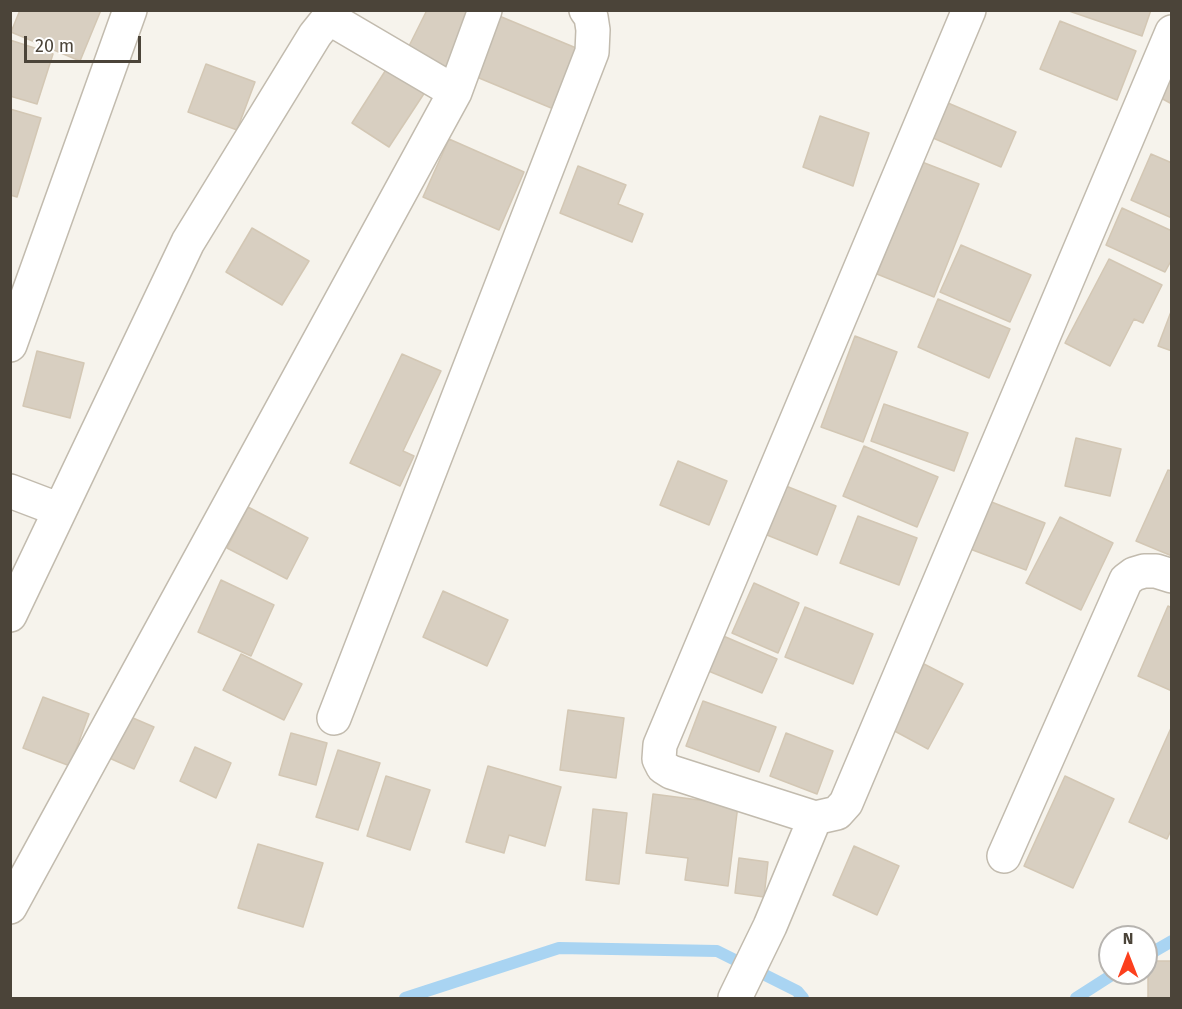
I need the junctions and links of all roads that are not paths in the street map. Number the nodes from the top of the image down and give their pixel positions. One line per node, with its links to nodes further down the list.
1 (130, 10): 8 (street)
2 (485, 10): 7 (street)
3 (586, 10): 13 (street)
4 (969, 10): 14 (street)
5 (321, 19): 7 (street); 10 (street)
6 (1172, 32): 14 (street)
7 (454, 92): 16 (street)
8 (10, 345)
9 (10, 491): 10 (street)
10 (60, 510): 12 (street)
11 (1172, 576): 15 (street)
12 (10, 615)
13 (334, 718)
14 (816, 818): 17 (street)
15 (1004, 856)
16 (10, 908)
17 (735, 999)

